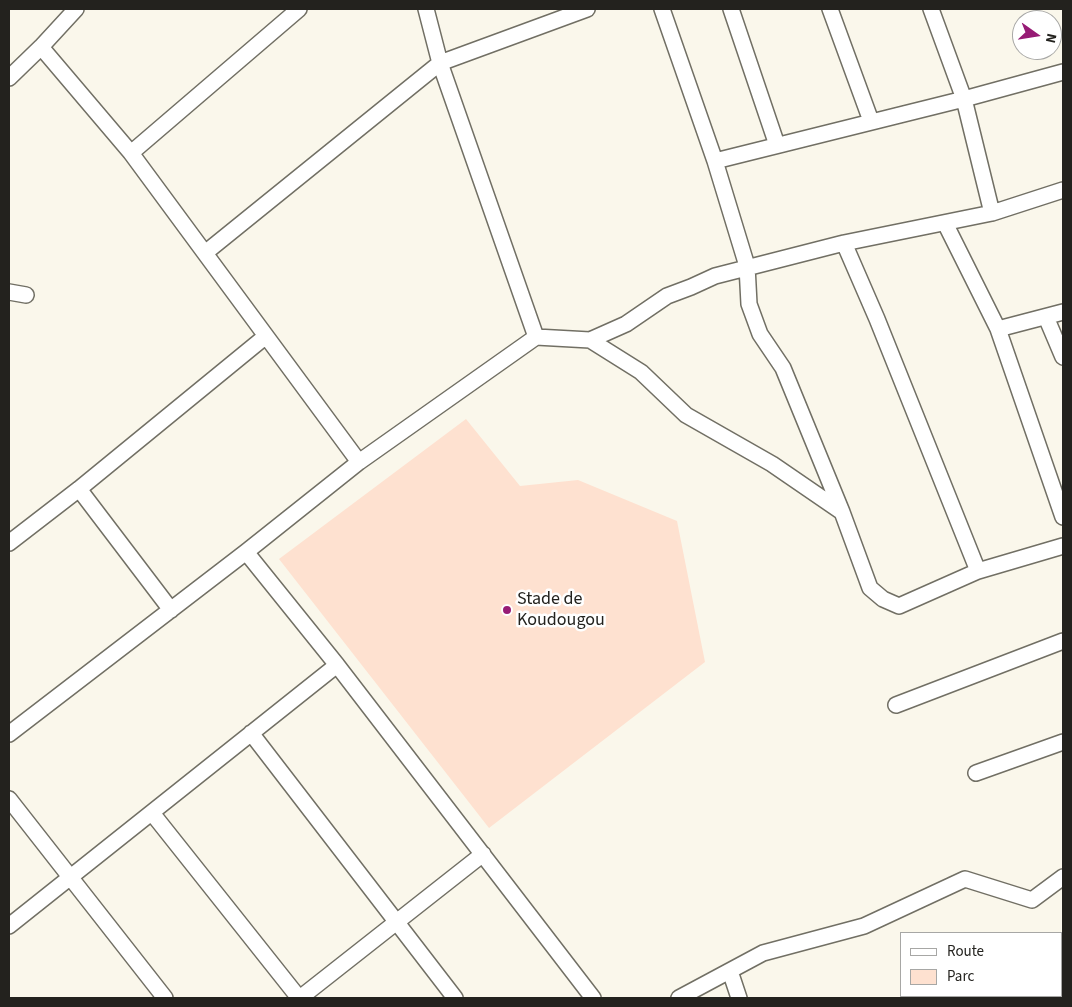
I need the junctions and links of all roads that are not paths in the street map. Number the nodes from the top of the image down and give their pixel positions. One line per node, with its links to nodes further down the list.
1 (76, 9): 10 (street)
2 (299, 9): 17 (street)
3 (426, 9): 11 (street)
4 (587, 9): 9 (street)
5 (662, 9): 18 (street)
6 (731, 9): 16 (street)
7 (830, 9): 15 (street)
8 (931, 9): 14 (street)
9 (547, 16): 11 (street)
10 (41, 47): 13 (street); 17 (street)
11 (440, 63): 23 (street); 31 (street)
12 (1063, 72): 14 (street)
13 (9, 78)
14 (964, 99): 15 (street); 20 (street)
15 (871, 121): 16 (street)
16 (777, 145): 18 (street)
17 (130, 152): 23 (street)
18 (715, 161): 24 (street)
19 (1063, 190): 20 (street)
20 (992, 213): 21 (street)
21 (945, 223): 22 (street); 29 (street)
22 (844, 244): 24 (street); 41 (street)
23 (204, 253): 30 (street)
24 (747, 266): 32 (street); 36 (street)
25 (9, 292): 26 (street)
26 (26, 295)
27 (1063, 312): 28 (street)
28 (1046, 317): 29 (street); 33 (street)
29 (998, 329): 37 (street)
30 (266, 336): 34 (street); 35 (street)
31 (536, 337): 32 (street); 34 (street)
32 (590, 340): 36 (street)
33 (1063, 357)
34 (359, 462): 40 (street)
35 (79, 489): 38 (street); 42 (street)
36 (842, 512): 41 (street)
37 (1063, 517)
38 (9, 543)
39 (1063, 546): 41 (street)
40 (246, 552): 42 (street); 44 (street)
41 (978, 571)
42 (170, 610): 47 (street)
43 (1063, 640): 45 (street)
44 (337, 665): 46 (street); 52 (street)
45 (896, 705)
46 (251, 733): 51 (street); 55 (street)
47 (9, 734)
48 (1063, 742): 49 (street)
49 (976, 773)
50 (9, 799): 53 (street)
51 (152, 813): 53 (street); 59 (street)
52 (483, 854): 55 (street); 61 (street)
53 (70, 877): 56 (street); 58 (street)
54 (1063, 877): 57 (street)
55 (396, 922): 59 (street); 60 (street)
56 (9, 926)
57 (730, 971): 62 (street); 63 (street)
58 (166, 998)
59 (300, 998)
60 (455, 998)
61 (593, 998)
62 (679, 998)
63 (739, 998)

